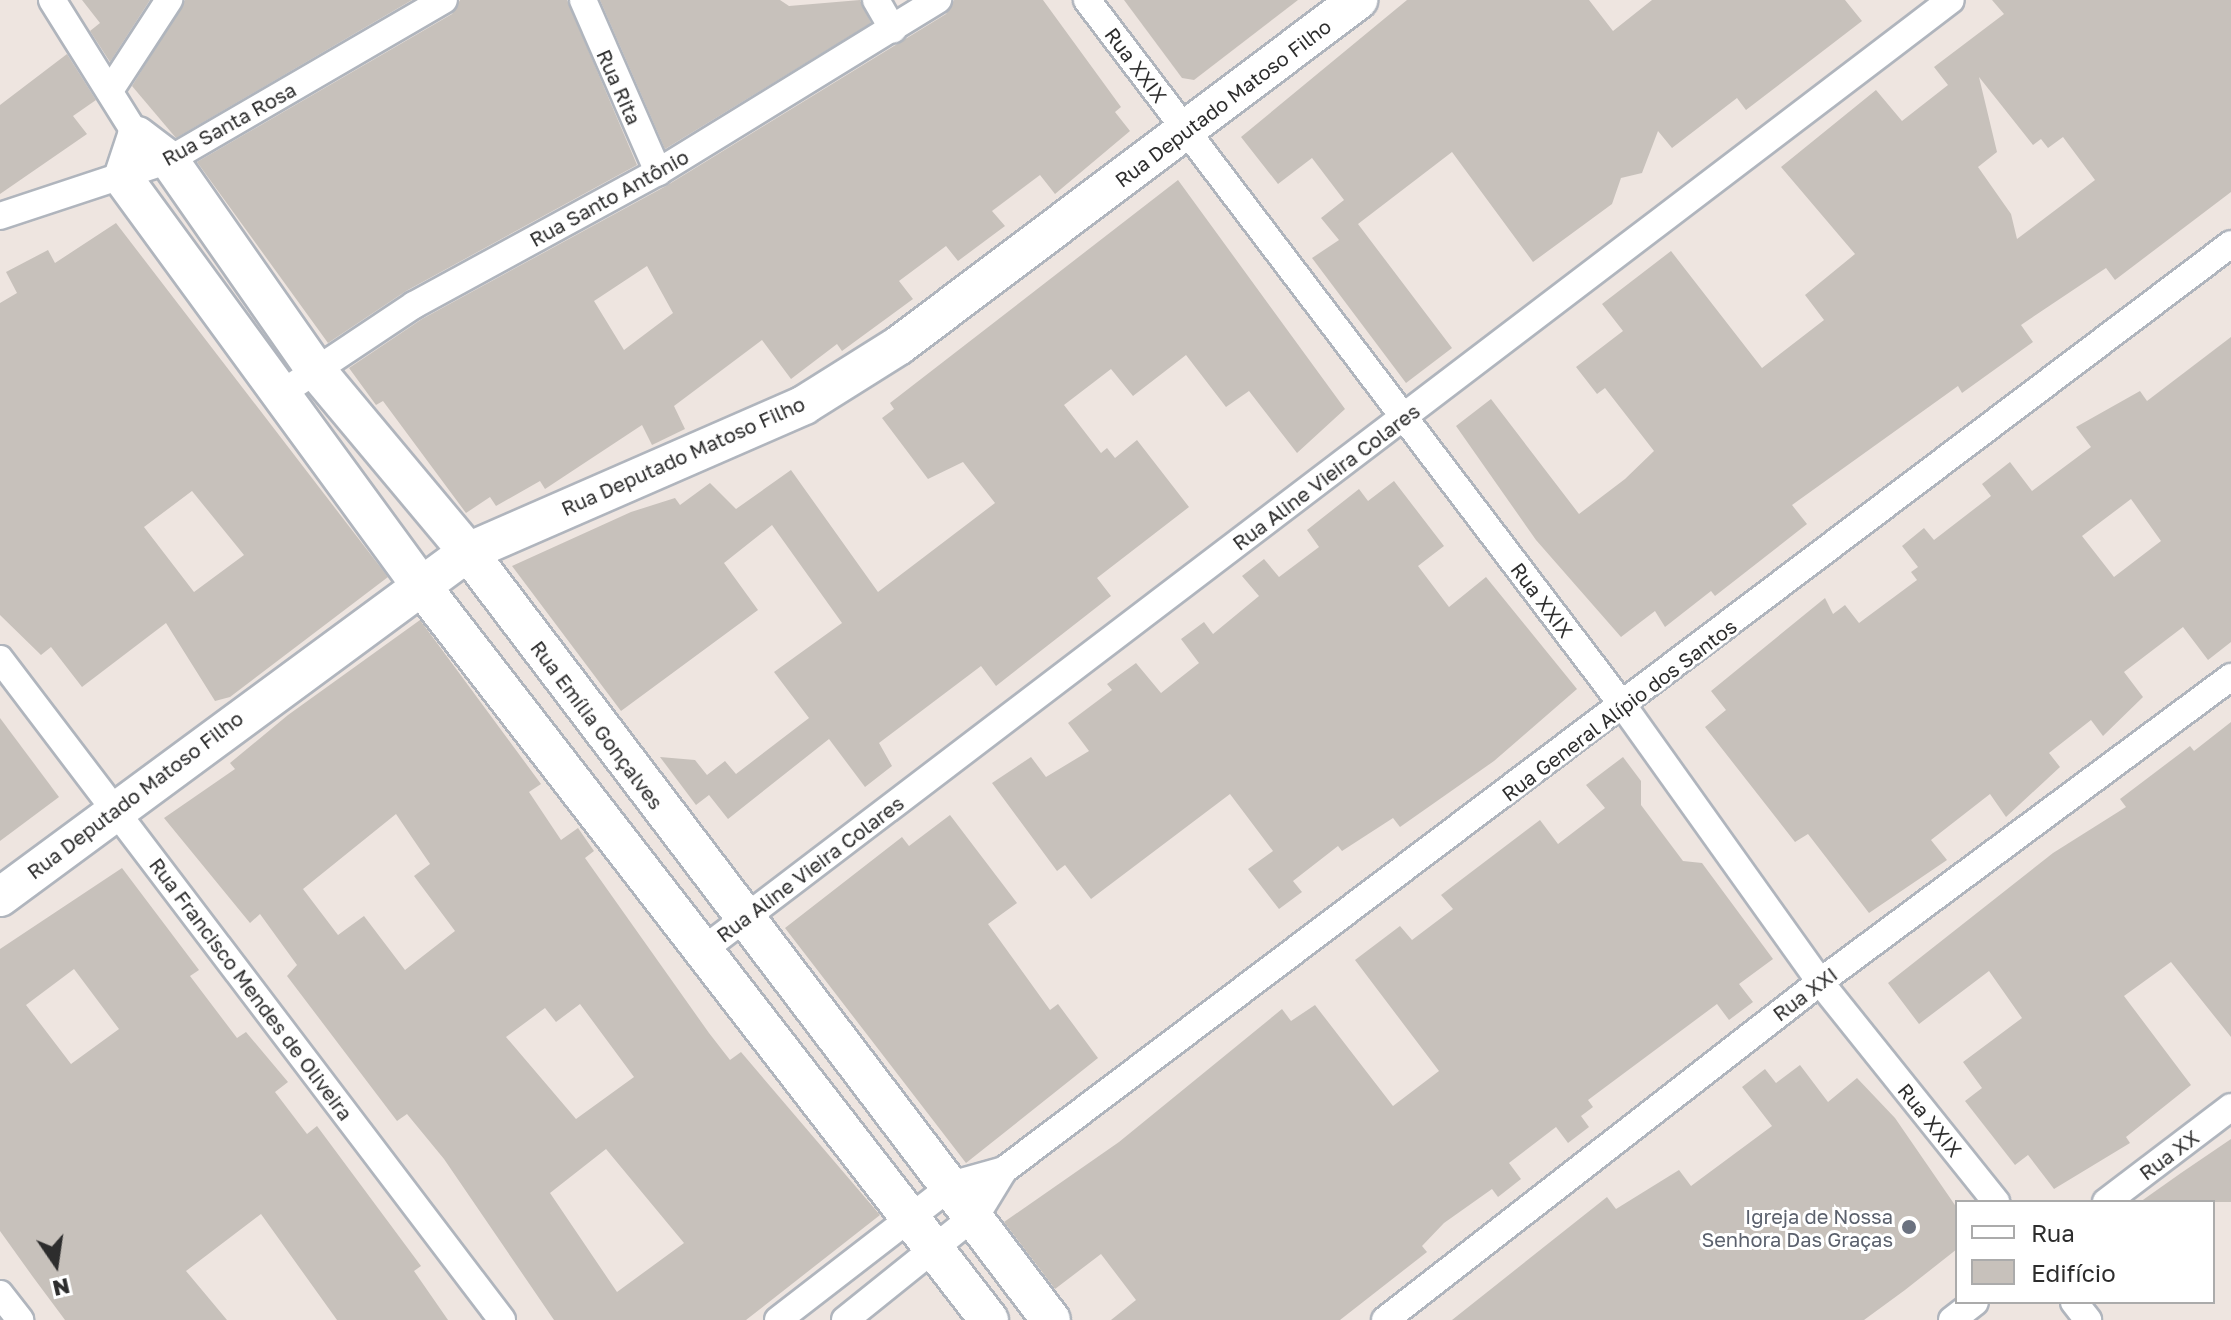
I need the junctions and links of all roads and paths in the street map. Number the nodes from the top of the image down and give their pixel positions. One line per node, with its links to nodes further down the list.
1 (52, 0): 11 (street, Rua Emília Gonçalves)
2 (169, 0): 11 (street)
3 (444, 0): 14 (street, Rua Santa Rosa)
4 (583, 0): 15 (street, Rua Rita)
5 (876, 0): 10 (street)
6 (938, 0): 10 (street, Rua Santo Antônio)
7 (1087, 0): 12 (street, Rua XXIX)
8 (1358, 0): 12 (street, Rua Deputado Matoso Filho)
9 (1951, 0): 21 (street, Rua Aline Vieira Colares)
10 (893, 29): 15 (street, Rua Santo Antônio)
11 (113, 86): 13 (street, Rua Emília Gonçalves)
12 (1187, 132): 21 (street, Rua XXIX); 22 (street, Rua Deputado Matoso Filho)
13 (137, 136): 14 (street, Rua Emília Gonçalves); 16 (street)
14 (169, 160): 16 (street, Rua Santa Rosa); 19 (street, Rua Emília Gonçalves)
15 (658, 172): 19 (street, Rua Santo Antônio)
16 (123, 178): 17 (street, Rua Santa Rosa); 20 (street)
17 (0, 216)
18 (2231, 244): 26 (street, Rua General Alípio dos Santos)
19 (315, 369): 20 (street, Rua Santo Antônio); 22 (street, Rua Emília Gonçalves)
20 (279, 395): 23 (street)
21 (1404, 419): 26 (street, Rua XXIX); 31 (street, Rua Aline Vieira Colares)
22 (468, 552): 23 (street, Rua Deputado Matoso Filho); 27 (street, Rua Emília Gonçalves)
23 (419, 583): 28 (street); 29 (street, Rua Deputado Matoso Filho)
24 (0, 659): 29 (street, Rua Francisco Mendes de Oliveira)
25 (2231, 677): 33 (street, Rua XXI)
26 (1624, 707): 33 (street, Rua XXIX); 35 (street, Rua General Alípio dos Santos)
27 (623, 760): 28 (street); 31 (street, Rua Emília Gonçalves)
28 (579, 795): 32 (street)
29 (114, 809): 30 (street, Rua Deputado Matoso Filho); 46 (street, Rua Francisco Mendes de Oliveira)
30 (0, 897)
31 (743, 920): 32 (street, Rua Aline Vieira Colares); 36 (street, Rua Emília Gonçalves)
32 (699, 953): 40 (street)
33 (1820, 982): 37 (street, Rua XXIX); 51 (street, Rua XXI)
34 (2231, 1107): 38 (street, Rua XX)
35 (1004, 1170): 36 (street, Rua General Alípio dos Santos); 39 (street, Rua General Alípio dos Santos)
36 (954, 1184): 39 (street, Rua Emília Gonçalves); 40 (street, Rua General Alípio dos Santos)
37 (1994, 1200)
38 (2109, 1200)
39 (977, 1214): 41 (street, Rua General Alípio dos Santos); 50 (street, Rua Emília Gonçalves)
40 (913, 1217): 41 (street); 47 (street, Rua General Alípio dos Santos)
41 (936, 1246): 48 (street, Rua General Alípio dos Santos); 49 (street)
42 (0, 1294): 45 (street)
43 (1972, 1304): 52 (street)
44 (2076, 1304): 53 (street)
45 (20, 1320)
46 (502, 1320)
47 (778, 1320)
48 (845, 1320)
49 (989, 1320)
50 (1051, 1320)
51 (1385, 1320)
52 (1952, 1320)
53 (2088, 1320)

